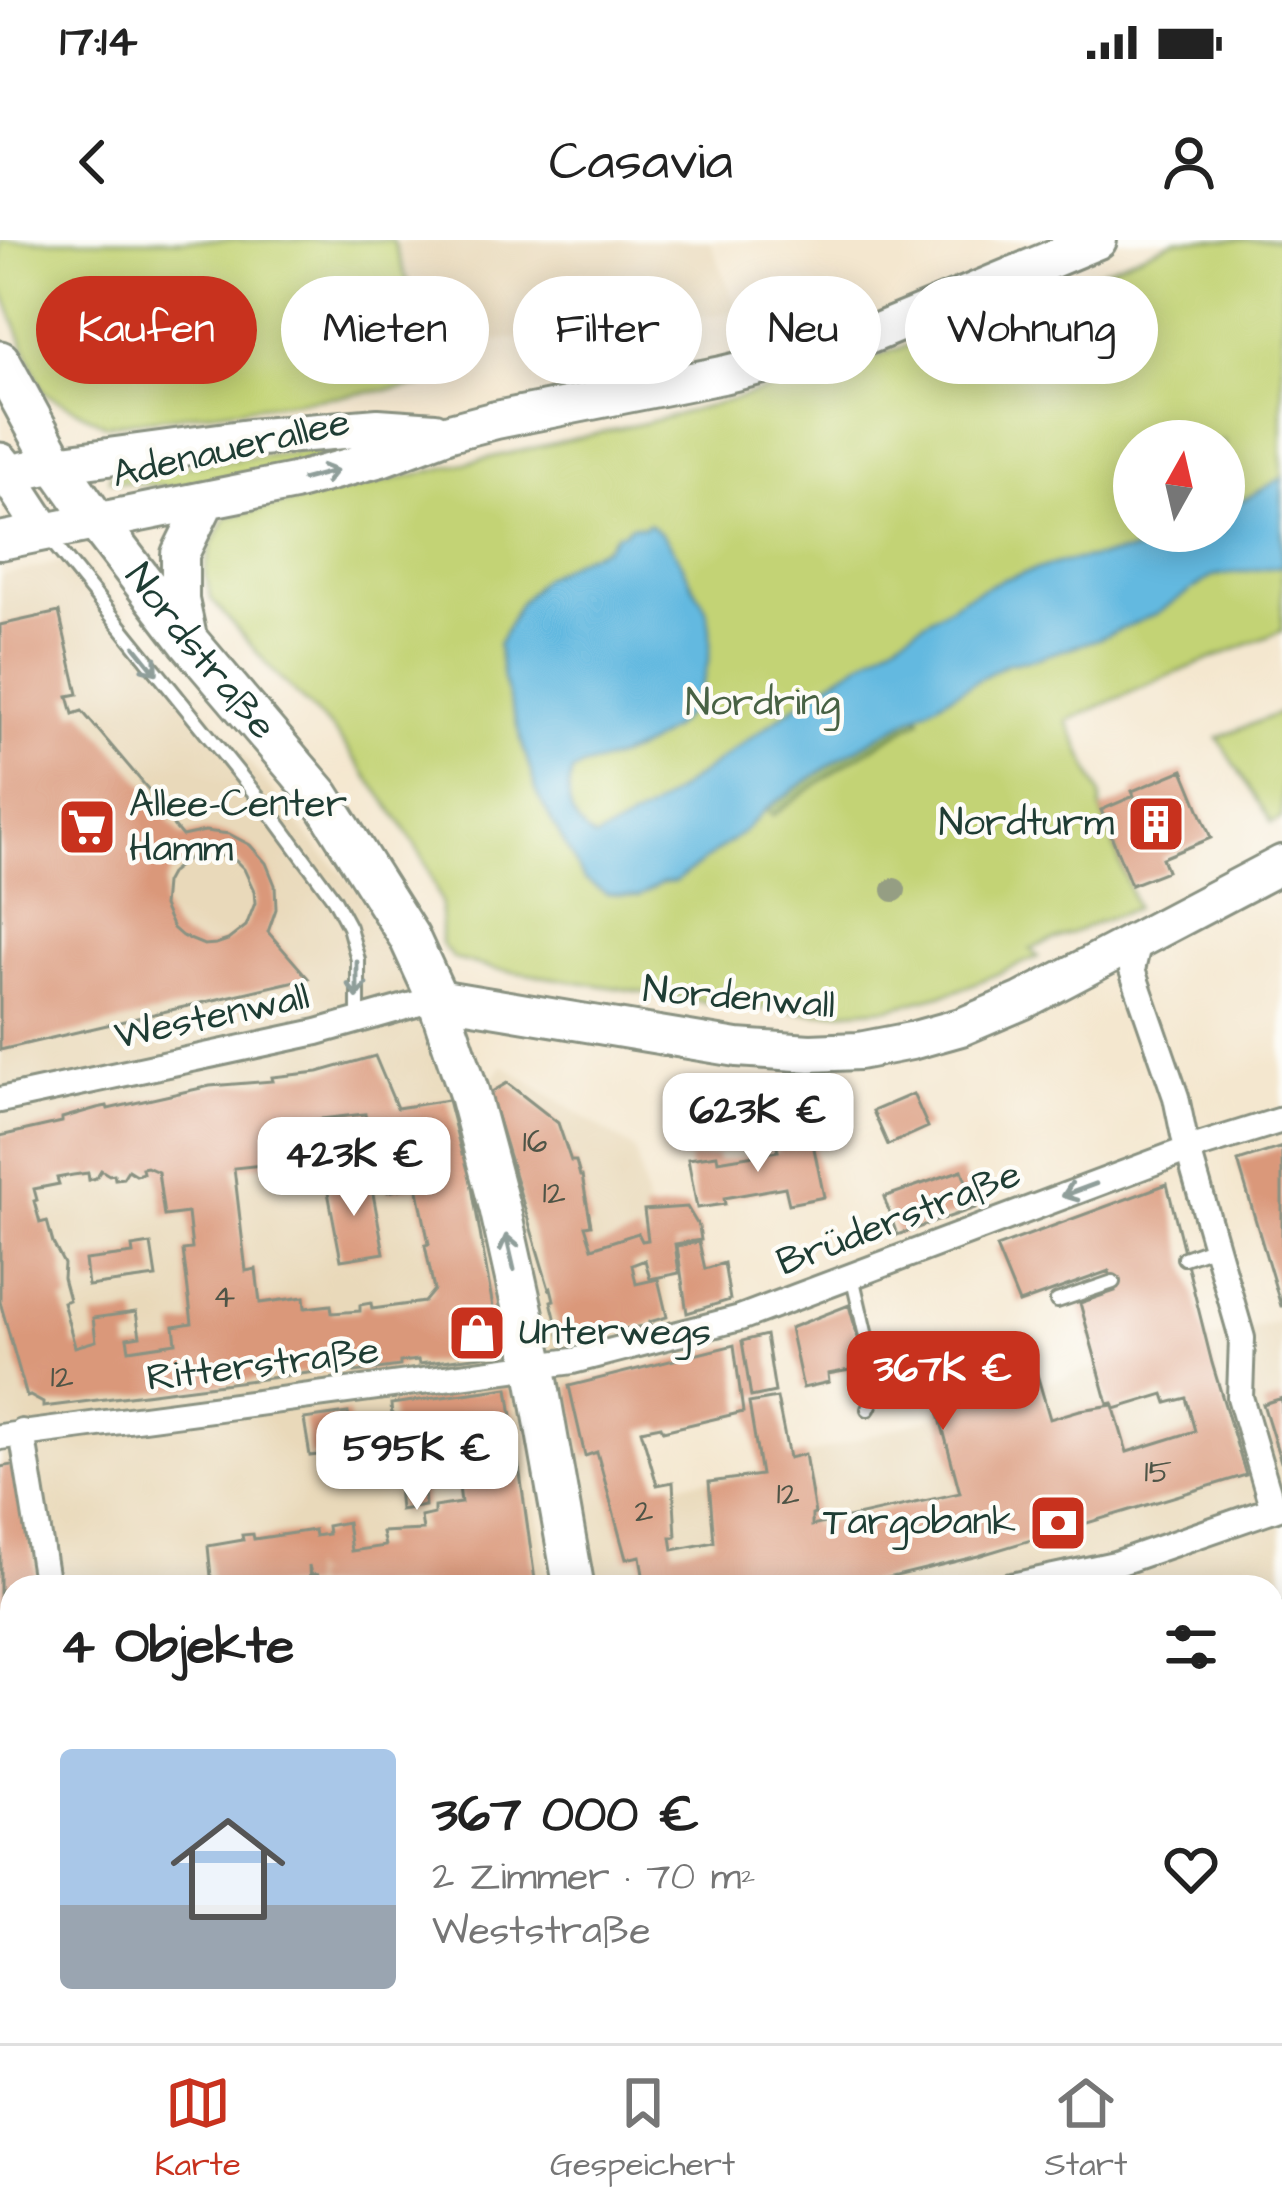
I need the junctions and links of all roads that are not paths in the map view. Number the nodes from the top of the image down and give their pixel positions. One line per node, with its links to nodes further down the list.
1 (1099, 240): 3 (main road, Adenauerallee)
2 (0, 361): 4 (main road, Nordstraße)
3 (450, 432): 4 (main road, Adenauerallee); 6 (main road, Adenauerallee, one-way to 3)
4 (56, 464): 5 (main road, Adenauerallee); 7 (main road, Nordstraße)
5 (2, 471): 8 (main road)
6 (206, 502): 7 (main road, Adenauerallee); 10 (main road)
7 (97, 522): 8 (main road, Adenauerallee); 10 (main road, Nordstraße)
8 (45, 532): 9 (main road, Adenauerallee); 14 (lane, one-way to 14)
9 (0, 541)
10 (189, 642): 13 (main road, Nordstraße)
11 (1282, 864): 12 (main road, Nordenwall)
12 (1140, 937): 13 (main road, Nordenwall); 17 (street)
13 (437, 998): 14 (street, Westenwall); 23 (main road, Nordstraße, one-way to 13)
14 (358, 1022): 15 (street, Westenwall)
15 (0, 1100)
16 (1282, 1120): 17 (street, Brüderstraße)
17 (1189, 1148): 18 (street); 20 (street, Brüderstraße, one-way to 20)
18 (1216, 1247): 19 (lane); 26 (street)
19 (1184, 1258)
20 (852, 1274): 23 (street, Brüderstraße); 24 (lane)
21 (1113, 1282): 22 (lane)
22 (1057, 1301)
23 (536, 1366): 25 (street, Ritterstraße); 28 (main road, Nordstraße)
24 (868, 1408)
25 (11, 1435): 27 (street)
26 (1278, 1507): 29 (street)
27 (44, 1575)
28 (572, 1575)
29 (1116, 1575)

